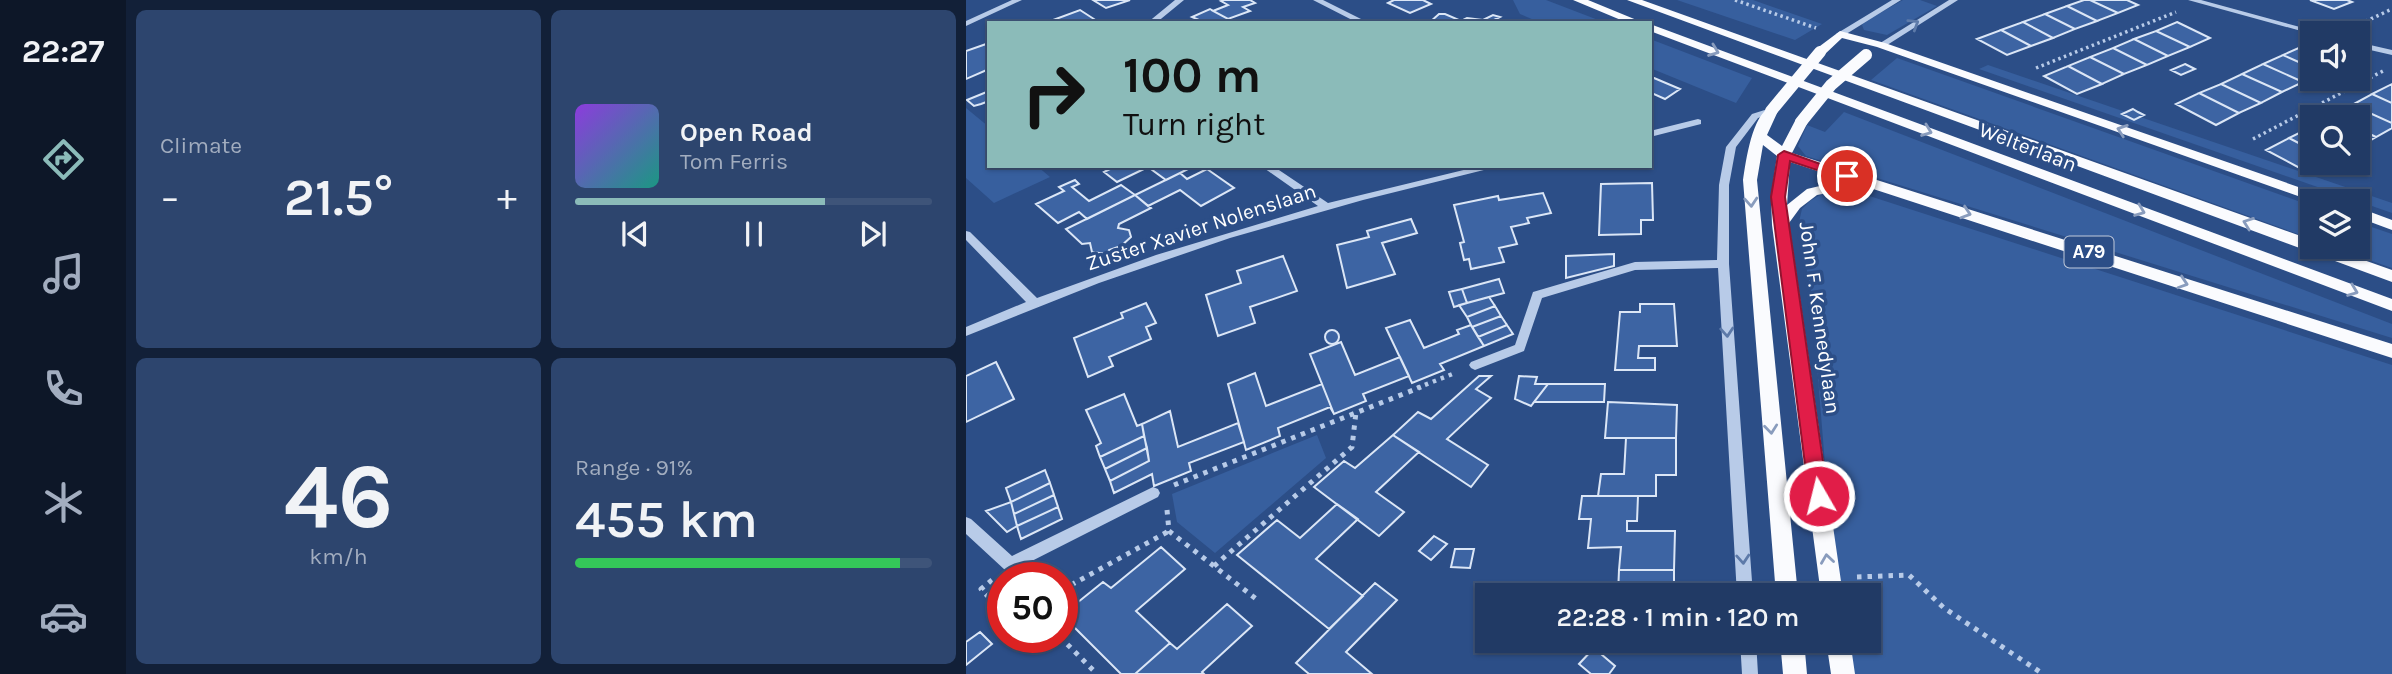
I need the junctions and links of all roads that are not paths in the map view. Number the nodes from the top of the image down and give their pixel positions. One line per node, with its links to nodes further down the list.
1 (1018, 0): 12 (street)
2 (1180, 0): 9 (street)
3 (1317, 0): 10 (street)
4 (1578, 0): 11 (main road)
5 (1632, 0): 33 (main road, Welterlaan, one-way to 5)
6 (1897, 0): 15 (street)
7 (1954, 0): 16 (street, John F. Kennedylaan, one-way to 7)
8 (2196, 1): 14 (street)
9 (1154, 21)
10 (1361, 21)
11 (1634, 21)
12 (966, 24)
13 (1652, 28): 38 (main road, Welterlaan, one-way to 38)
14 (2300, 28)
15 (1832, 36): 16 (main road); 19 (main road, bridge)
16 (1881, 45): 23 (main road, John F. Kennedylaan, bridge); 27 (main road, one-way to 16)
17 (2370, 47): 18 (street)
18 (2392, 53)
19 (1771, 111): 22 (main road); 35 (street)
20 (1698, 122): 21 (street)
21 (1652, 134)
22 (1759, 135): 23 (main road, A79); 45 (main road, one-way to 45)
23 (1784, 155): 26 (main road, A79); 30 (main road, John F. Kennedylaan)
24 (1269, 168): 28 (street)
25 (1486, 168): 28 (street, Zuster Xavier Nolenslaan)
26 (1873, 184): 30 (main road); 40 (main road, A79, one-way to 40)
27 (2300, 192)
28 (1325, 206): 37 (street, Zuster Xavier Nolenslaan)
29 (2370, 217): 31 (main road)
30 (1780, 225): 46 (main road, John F. Kennedylaan, one-way to 30)
31 (2392, 225)
32 (966, 234): 37 (street)
33 (2300, 243)
34 (2345, 259): 36 (main road, Welterlaan)
35 (1723, 264): 41 (street); 44 (street, one-way to 44)
36 (2392, 276)
37 (1034, 303): 39 (street, Zuster Xavier Nolenslaan)
38 (2392, 305)
39 (966, 332)
40 (2392, 351)
41 (1475, 365)
42 (1160, 491): 43 (street)
43 (966, 524)
44 (1744, 583)
45 (1786, 583)
46 (1830, 583)
47 (1749, 653): 50 (street)
48 (1793, 653): 51 (main road)
49 (1840, 653): 52 (main road)
50 (1750, 674)
51 (1795, 674)
52 (1843, 674)

